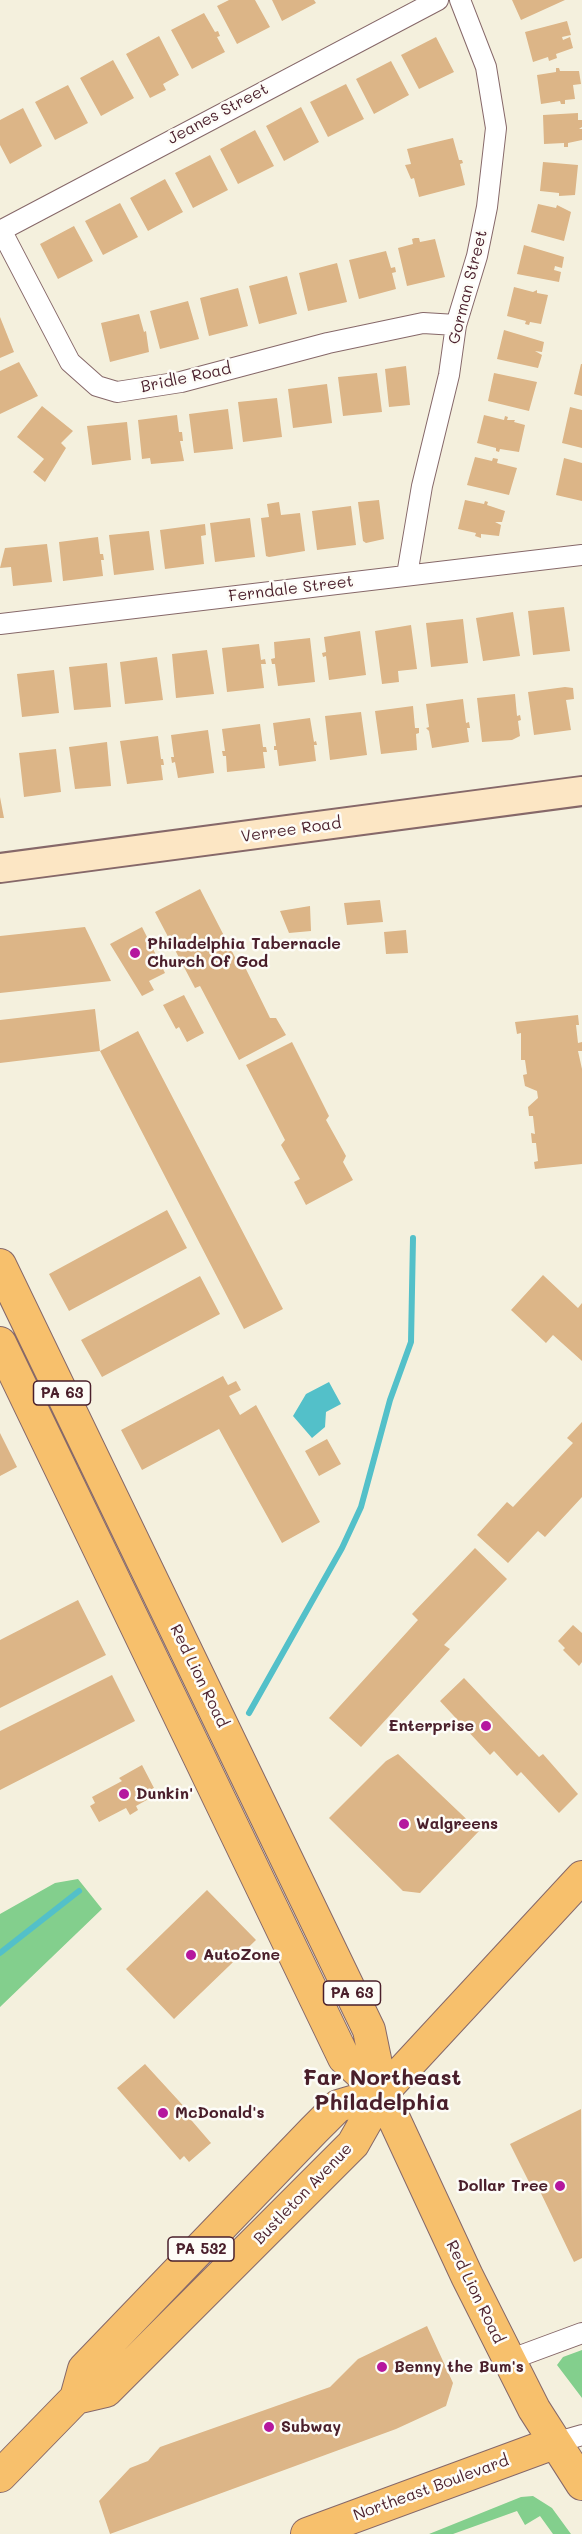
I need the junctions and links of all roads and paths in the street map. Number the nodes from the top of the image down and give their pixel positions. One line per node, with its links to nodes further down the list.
1 (438, 0): 3 (street, Jeanes Street)
2 (460, 0): 4 (street, Gorman Street)
3 (1, 231): 4 (street, Bridle Road)
4 (456, 325): 6 (street, Gorman Street)
5 (582, 555): 6 (street, Ferndale Street)
6 (407, 575): 7 (street, Ferndale Street)
7 (0, 624)
8 (582, 791): 9 (main road, Verree Road)
9 (0, 868)
10 (0, 1265): 12 (main road, Red Lion Road / PA 63)
11 (0, 1343): 13 (main road, Red Lion Road / PA 63)
12 (79, 1429): 13 (main road); 15 (main road, Red Lion Road / PA 63)
13 (49, 1444): 15 (main road, Red Lion Road / PA 63)
14 (582, 1877): 15 (main road, Bustleton Avenue / PA 532)
15 (382, 2093): 17 (main road, Red Lion Road / PA 63); 19 (main road, Bustleton Avenue / PA 532)
16 (582, 2333): 17 (street)
17 (508, 2360): 18 (main road, Red Lion Road / PA 63)
18 (568, 2439): 20 (main road, Red Lion Road / PA 63); 21 (main road, Northeast Boulevard)
19 (0, 2476)
20 (582, 2484)
21 (307, 2534)

